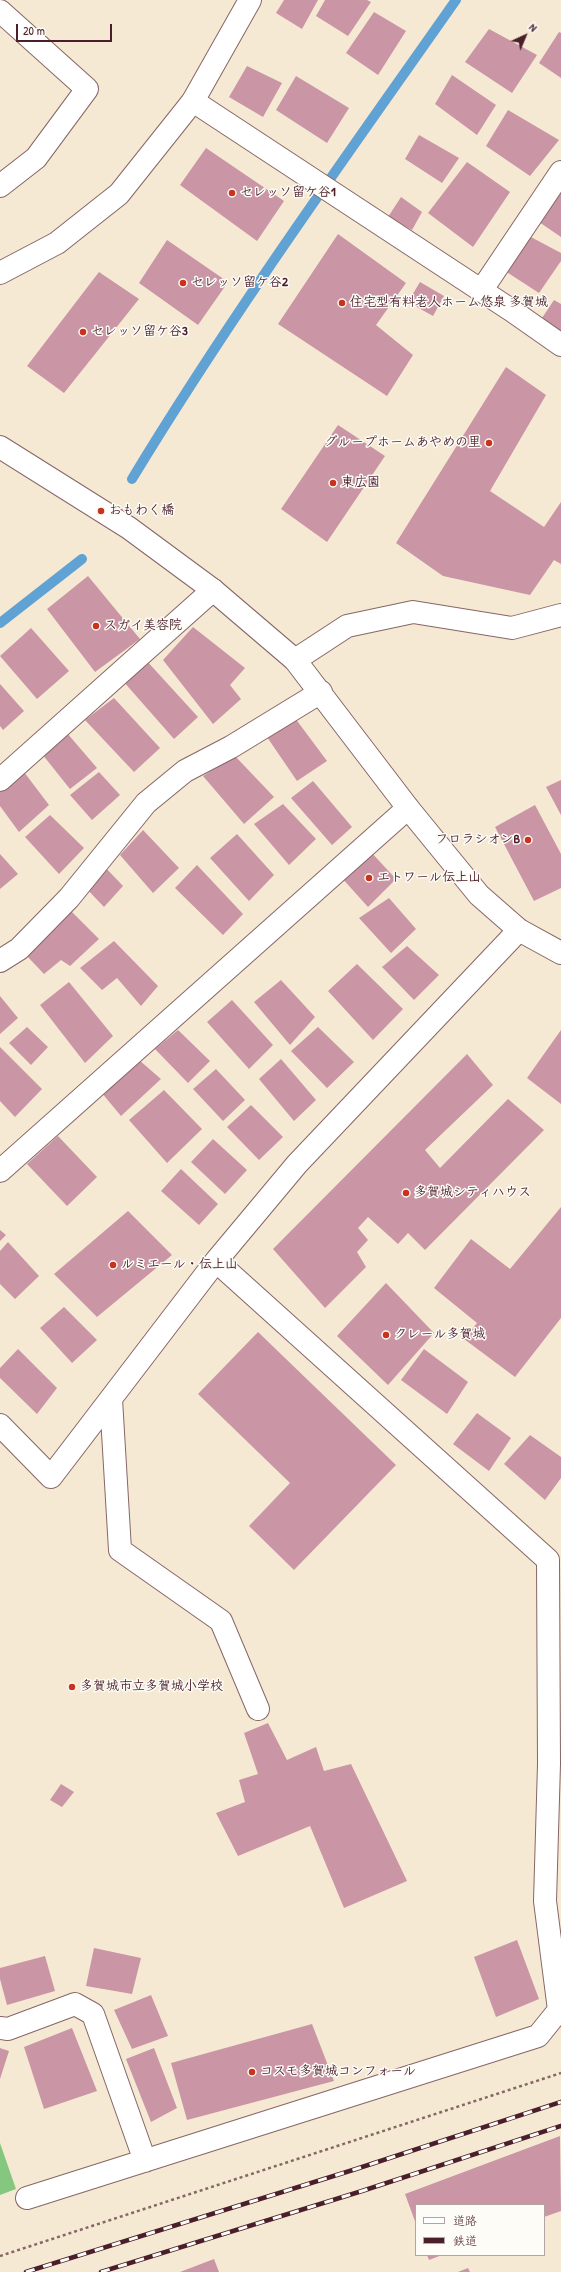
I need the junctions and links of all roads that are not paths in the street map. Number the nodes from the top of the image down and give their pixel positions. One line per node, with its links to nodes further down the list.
1 (250, 0): 3 (street)
2 (0, 11): 5 (street)
3 (192, 101): 6 (street); 7 (street)
4 (561, 172): 7 (street)
5 (0, 186)
6 (0, 272)
7 (481, 291): 8 (street)
8 (561, 345)
9 (0, 446): 10 (street)
10 (213, 590): 12 (street); 14 (street)
11 (561, 615): 12 (street)
12 (295, 660): 13 (street)
13 (321, 692): 15 (street); 18 (street)
14 (0, 780)
15 (408, 808): 16 (street); 19 (street)
16 (519, 930): 17 (street); 20 (street)
17 (561, 953)
18 (0, 961)
19 (0, 1171)
20 (216, 1261): 21 (street); 23 (street)
21 (111, 1399): 22 (street); 24 (street)
22 (0, 1425)
23 (555, 1558): 26 (street)
24 (258, 1709)
25 (0, 2028): 26 (street)
26 (145, 2161): 27 (street)
27 (26, 2198)

